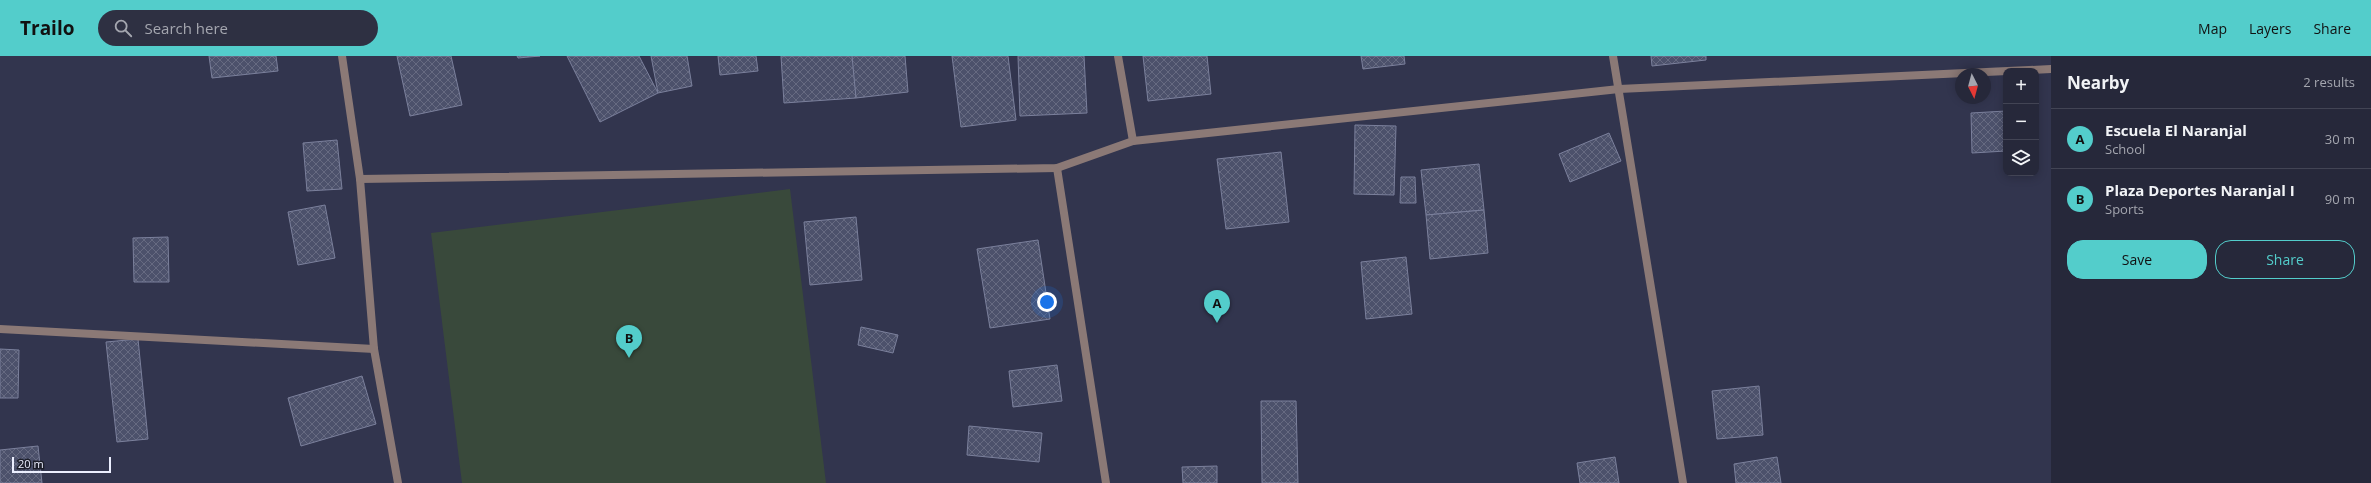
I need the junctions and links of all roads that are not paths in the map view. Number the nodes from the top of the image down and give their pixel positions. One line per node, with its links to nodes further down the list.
1 (342, 56): 8 (street)
2 (1118, 56): 6 (street)
3 (1613, 56): 5 (street)
4 (2051, 68): 5 (street)
5 (1619, 89): 6 (street); 13 (street)
6 (1132, 141): 7 (street)
7 (1057, 168): 8 (street); 12 (street)
8 (360, 179): 10 (street)
9 (0, 328): 10 (street)
10 (374, 349): 11 (street)
11 (398, 483)
12 (1106, 483)
13 (1683, 483)

